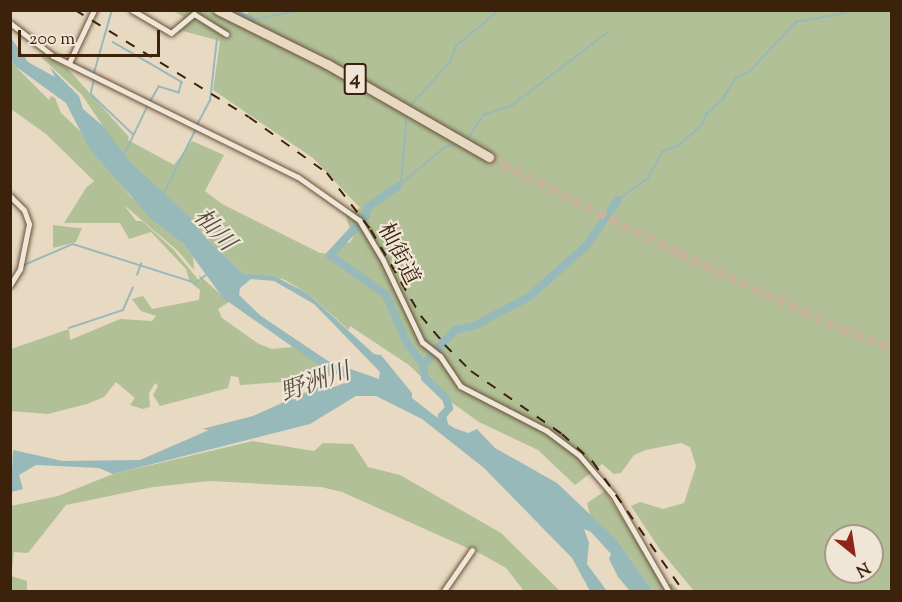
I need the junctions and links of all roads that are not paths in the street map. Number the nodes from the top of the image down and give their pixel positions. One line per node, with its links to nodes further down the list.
1 (94, 10): 6 (street)
2 (132, 10): 5 (street)
3 (218, 10): 7 (main road, 4)
4 (10, 23): 6 (street, 杣街道)
5 (226, 34)
6 (69, 63): 12 (street, 杣街道)
7 (489, 157)
8 (10, 196): 9 (street)
9 (10, 285)
10 (471, 550): 11 (street)
11 (443, 591)
12 (669, 591)

